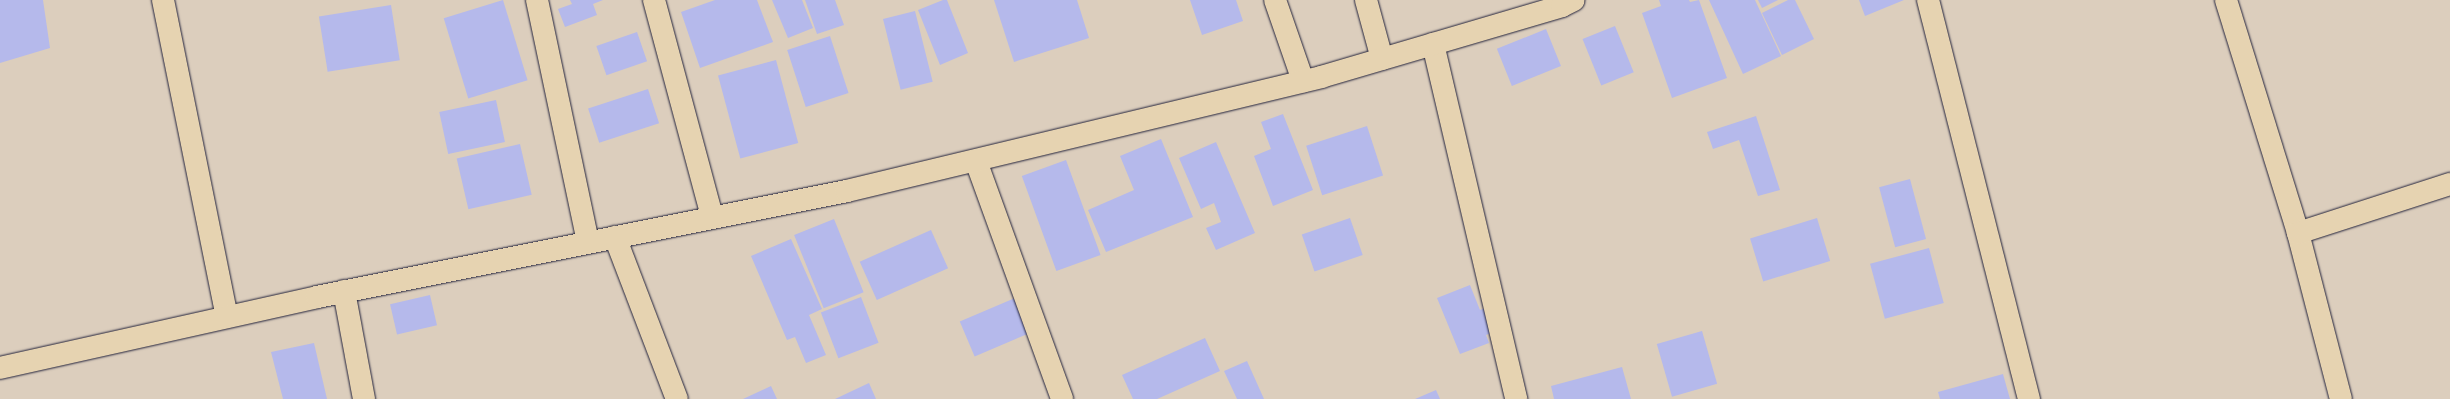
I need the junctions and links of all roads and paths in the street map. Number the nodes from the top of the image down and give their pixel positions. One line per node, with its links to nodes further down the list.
1 (163, 0): 19 (street)
2 (537, 0): 17 (street)
3 (654, 0): 14 (street)
4 (1276, 0): 11 (street)
5 (1366, 0): 10 (street)
6 (1574, 0): 9 (street)
7 (1928, 0): 25 (street)
8 (2226, 0): 15 (street)
9 (1434, 44): 10 (street); 24 (street)
10 (1382, 59): 11 (street)
11 (1303, 81): 12 (street)
12 (976, 161): 14 (street); 23 (street)
13 (2450, 184): 15 (street)
14 (712, 218): 16 (street)
15 (2298, 233): 26 (street)
16 (615, 237): 17 (street); 22 (street)
17 (588, 242): 18 (street)
18 (344, 291): 19 (street); 21 (street)
19 (227, 316): 20 (street)
20 (0, 368)
21 (364, 399)
22 (677, 399)
23 (1062, 399)
24 (1516, 399)
25 (2029, 399)
26 (2341, 399)

